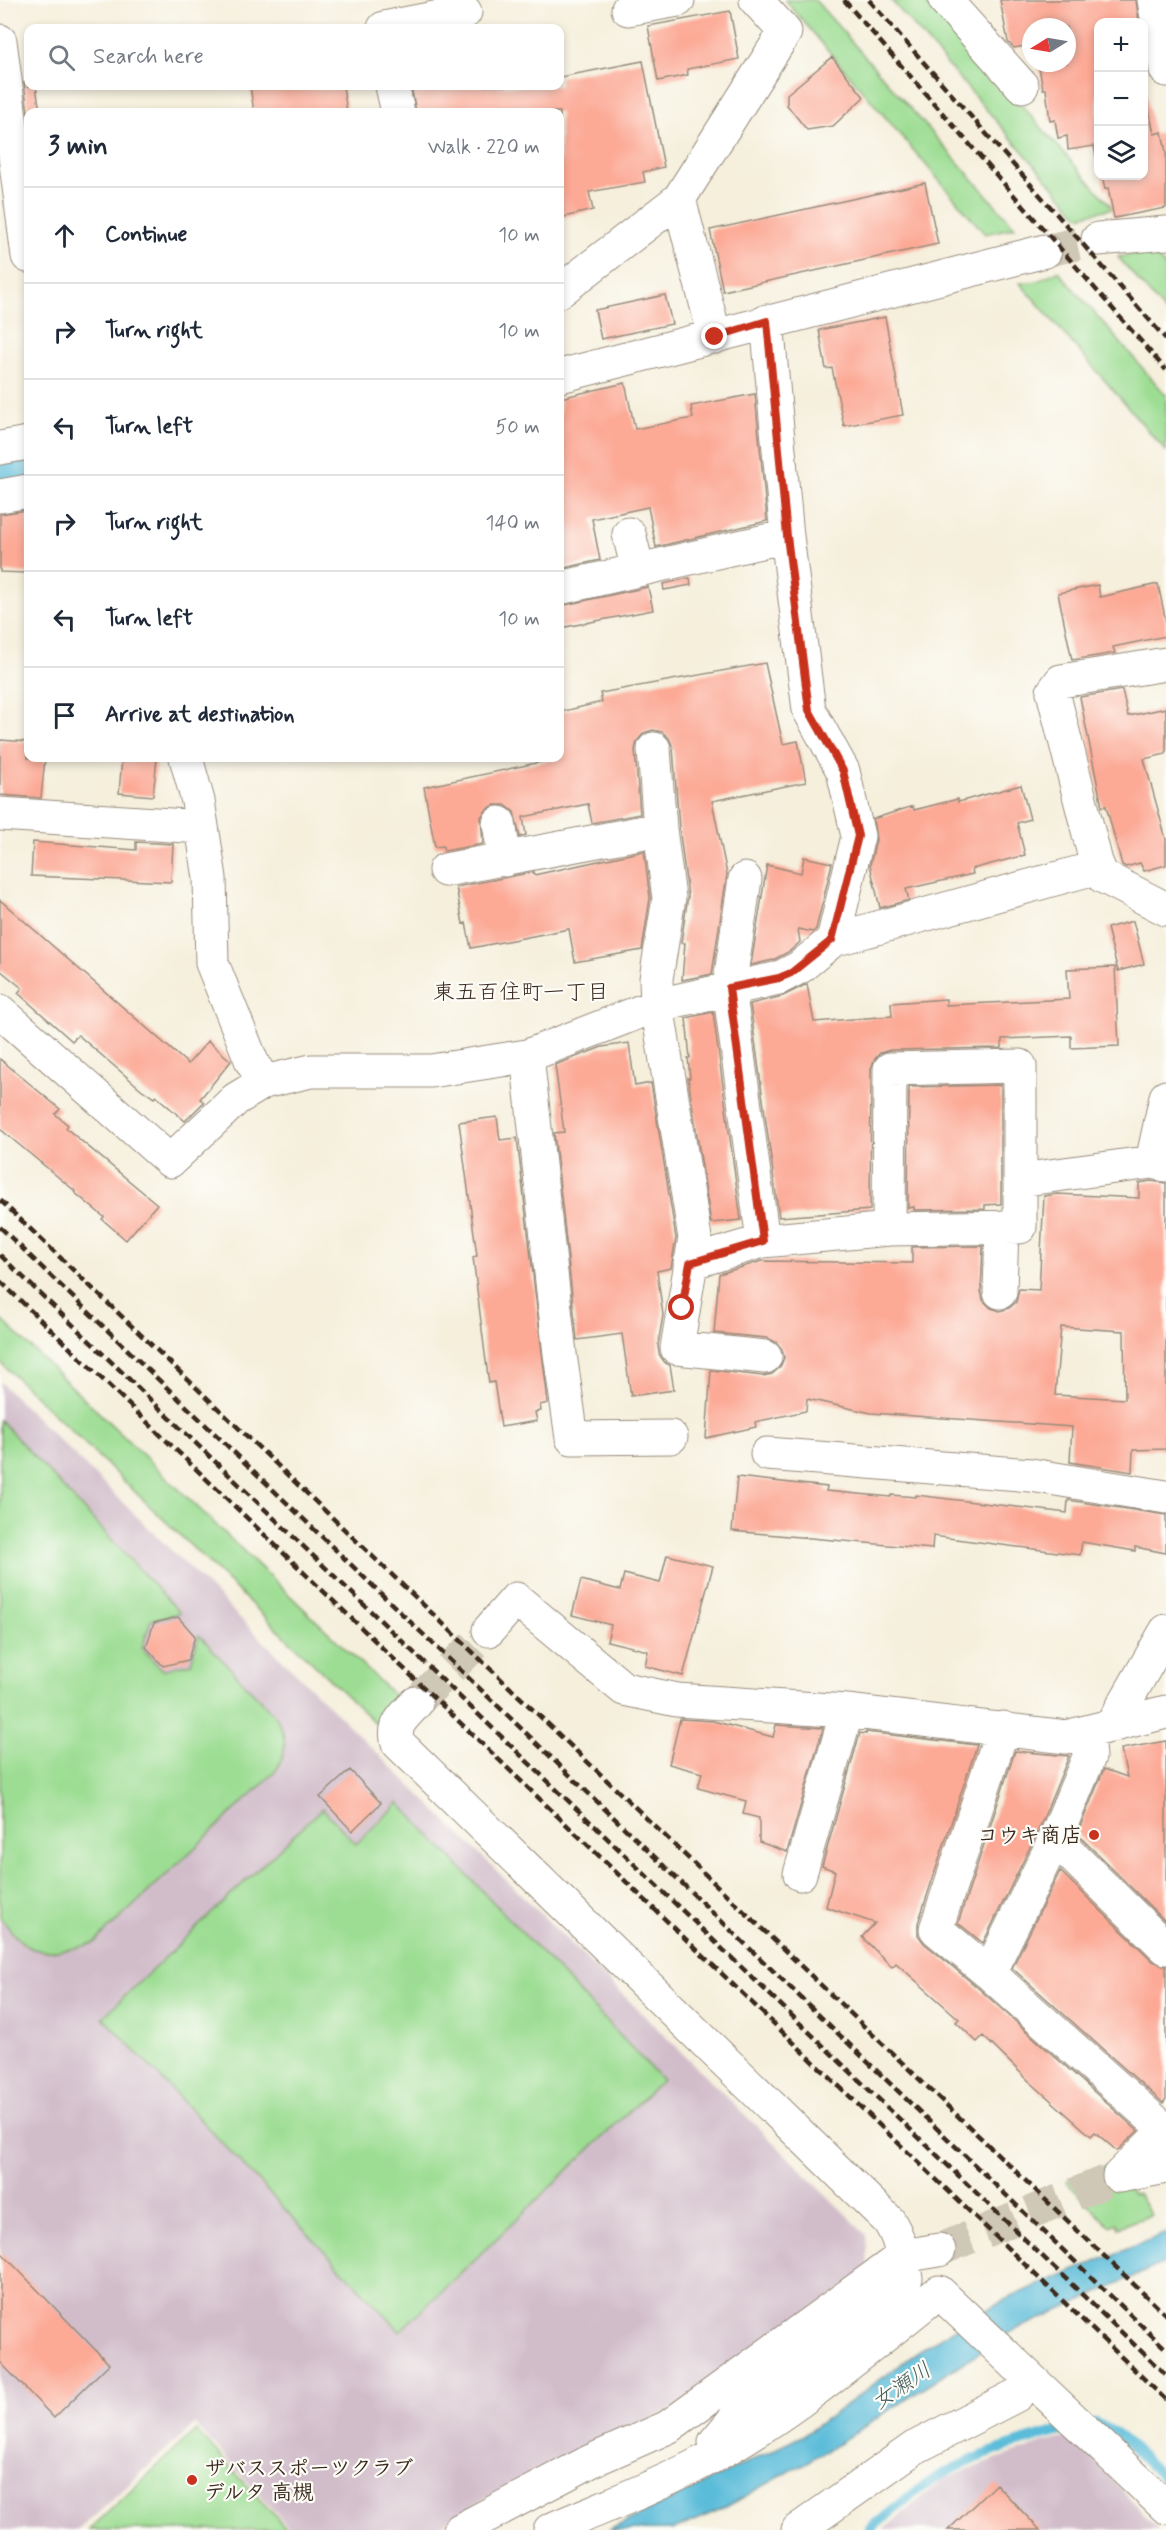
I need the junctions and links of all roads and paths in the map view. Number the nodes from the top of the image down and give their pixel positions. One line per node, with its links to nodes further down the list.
1 (678, 0): 5 (street)
2 (756, 0): 14 (street)
3 (945, 0): 10 (street)
4 (1154, 0): 9 (street)
5 (628, 9)
6 (465, 12): 7 (street)
7 (404, 24)
8 (0, 41): 13 (street)
9 (1166, 70)
10 (1022, 86)
11 (393, 90): 12 (street)
12 (397, 108)
13 (8, 168): 16 (street)
14 (679, 199): 19 (street); 21 (street)
15 (1166, 233): 17 (street)
16 (24, 238)
17 (1098, 239)
18 (1045, 250): 20 (street)
19 (564, 288)
20 (767, 321): 21 (street); 28 (street)
21 (715, 337): 22 (street)
22 (564, 375)
23 (24, 444): 24 (street)
24 (0, 448)
25 (24, 492): 26 (street)
26 (0, 496)
27 (629, 534): 29 (street)
28 (787, 536): 29 (street); 43 (street)
29 (638, 570): 30 (street)
30 (564, 587)
31 (1166, 664): 39 (street)
32 (654, 749): 37 (street)
33 (187, 762): 36 (street)
34 (0, 814): 36 (street)
35 (499, 823): 38 (street)
36 (202, 826): 48 (street)
37 (660, 829): 38 (street); 45 (street)
38 (505, 860): 40 (street)
39 (1096, 862): 42 (street); 43 (street)
40 (445, 870)
41 (745, 879): 44 (street)
42 (1166, 909)
43 (832, 940): 44 (street)
44 (729, 988): 45 (street); 54 (street)
45 (657, 1005): 47 (street); 55 (street)
46 (0, 1011): 48 (street)
47 (527, 1056): 48 (street); 58 (street)
48 (264, 1082)
49 (1166, 1097): 50 (street)
50 (1159, 1164): 51 (street)
51 (1020, 1180): 52 (street); 53 (street)
52 (1002, 1227): 53 (street); 56 (street)
53 (889, 1229): 54 (street)
54 (763, 1241): 55 (street)
55 (690, 1263): 57 (street)
56 (1000, 1292)
57 (765, 1357)
58 (671, 1437)
59 (767, 1454): 60 (street)
60 (1166, 1497)
61 (489, 1630): 64 (street)
62 (1166, 1631): 67 (street)
63 (416, 1703): 74 (street)
64 (847, 1711): 66 (street); 69 (street)
65 (1166, 1712): 67 (street)
66 (1003, 1728): 67 (street); 71 (street)
67 (1099, 1729): 68 (street)
68 (1055, 1839): 70 (street); 71 (street)
69 (800, 1874)
70 (1166, 1947)
71 (989, 1973): 72 (street)
72 (1166, 2129): 73 (street)
73 (1166, 2167)
74 (900, 2271): 76 (street); 78 (street)
75 (1017, 2395): 80 (street)
76 (693, 2468): 77 (street); 79 (street)
77 (1166, 2507)
78 (460, 2530)
79 (550, 2530)
80 (798, 2530)

